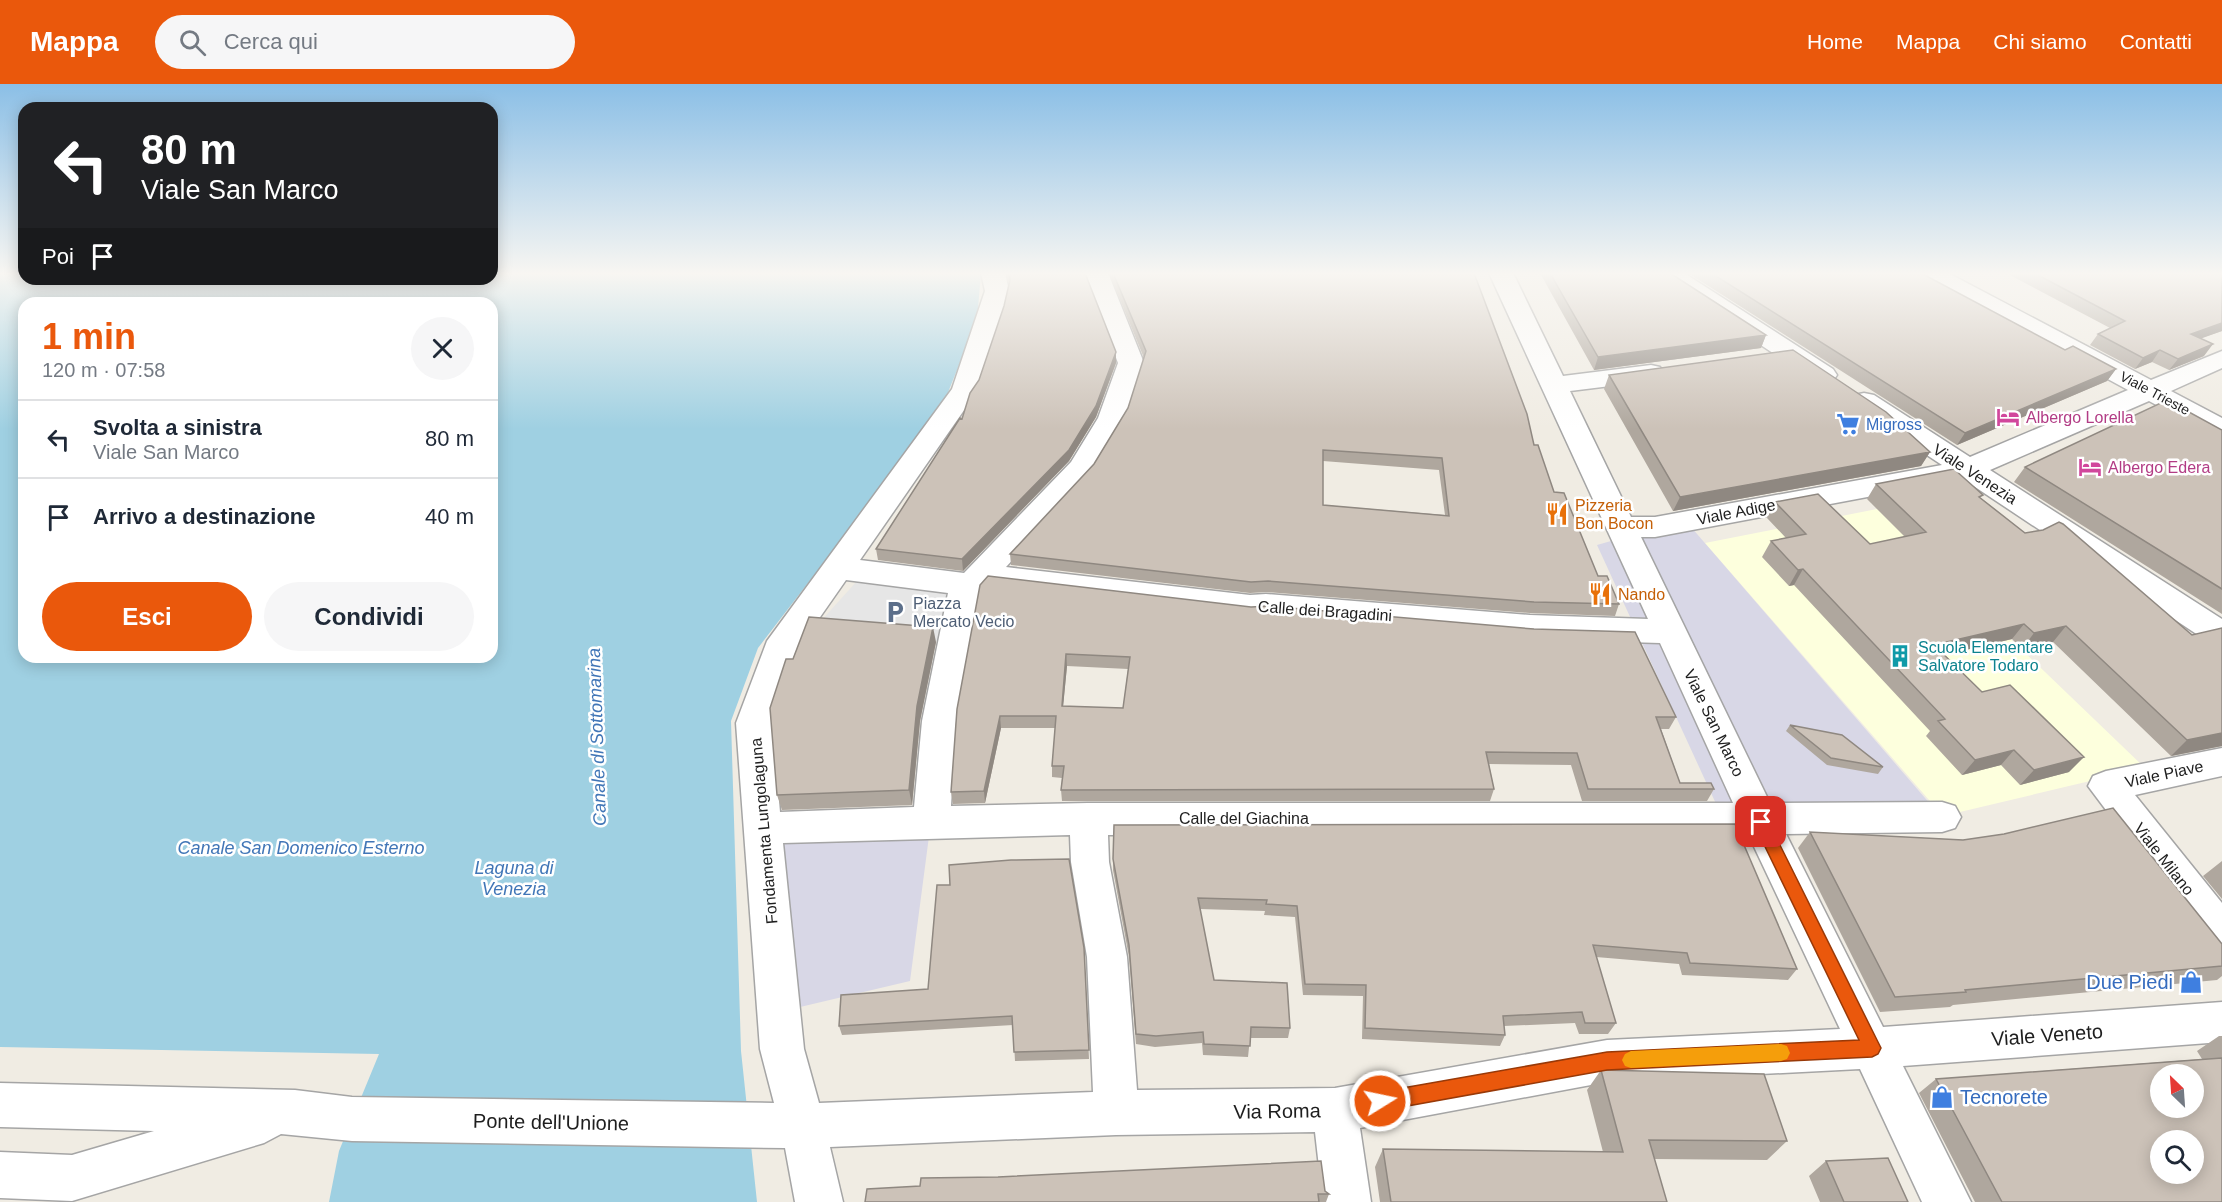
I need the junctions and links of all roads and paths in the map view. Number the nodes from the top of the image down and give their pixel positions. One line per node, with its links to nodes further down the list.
1 (986, 325): 15 (street, Fondamenta Lungolaguna)
2 (1116, 325): 16 (street)
3 (1526, 325): 10 (street, Viale San Marco)
4 (1748, 325): 6 (street, Viale Venezia)
5 (2028, 325): 11 (street, Viale Trieste)
6 (1792, 354): 7 (street); 13 (street, Viale Venezia)
7 (1756, 359)
8 (2222, 359): 11 (street, Viale Adige)
9 (1673, 370): 10 (street)
10 (1555, 385): 14 (street, Viale San Marco)
11 (2152, 391): 12 (street, Viale Trieste); 13 (street, Viale Adige)
12 (2222, 429)
13 (1968, 469): 14 (street, Viale Adige); 18 (street, Viale Venezia)
14 (1621, 527): 17 (street, Viale San Marco)
15 (838, 568): 16 (street, Calle dei Bragadini); 25 (street, Fondamenta Lungolaguna)
16 (977, 579): 17 (street, Calle dei Bragadini); 24 (street)
17 (1670, 631): 23 (street, Viale San Marco)
18 (2222, 635)
19 (2222, 762): 20 (street, Viale Piave)
20 (2106, 786): 26 (street, Viale Milano)
21 (1942, 817): 23 (street, Calle del Giachina)
22 (1088, 818): 23 (street, Calle del Giachina); 24 (street, Calle del Giachina); 32 (street)
23 (1748, 820): 28 (street, Viale San Marco)
24 (931, 821): 25 (street, Calle del Giachina)
25 (765, 828): 34 (street, Fondamenta Lungolaguna)
26 (2222, 933)
27 (2222, 1022): 28 (street, Viale Veneto)
28 (1872, 1048): 30 (street, Via Roma); 38 (street, Viale San Marco)
29 (0, 1105): 31 (street, Ponte dell'Unione)
30 (1335, 1110): 32 (street, Via Roma); 37 (street)
31 (295, 1113): 33 (street, Ponte dell'Unione); 35 (street)
32 (1116, 1113): 34 (street, Via Roma)
33 (750, 1125): 34 (street, Via Roma)
34 (803, 1126): 36 (street, Fondamenta Lungolaguna)
35 (0, 1175)
36 (819, 1202)
37 (1347, 1202)
38 (1947, 1202)

